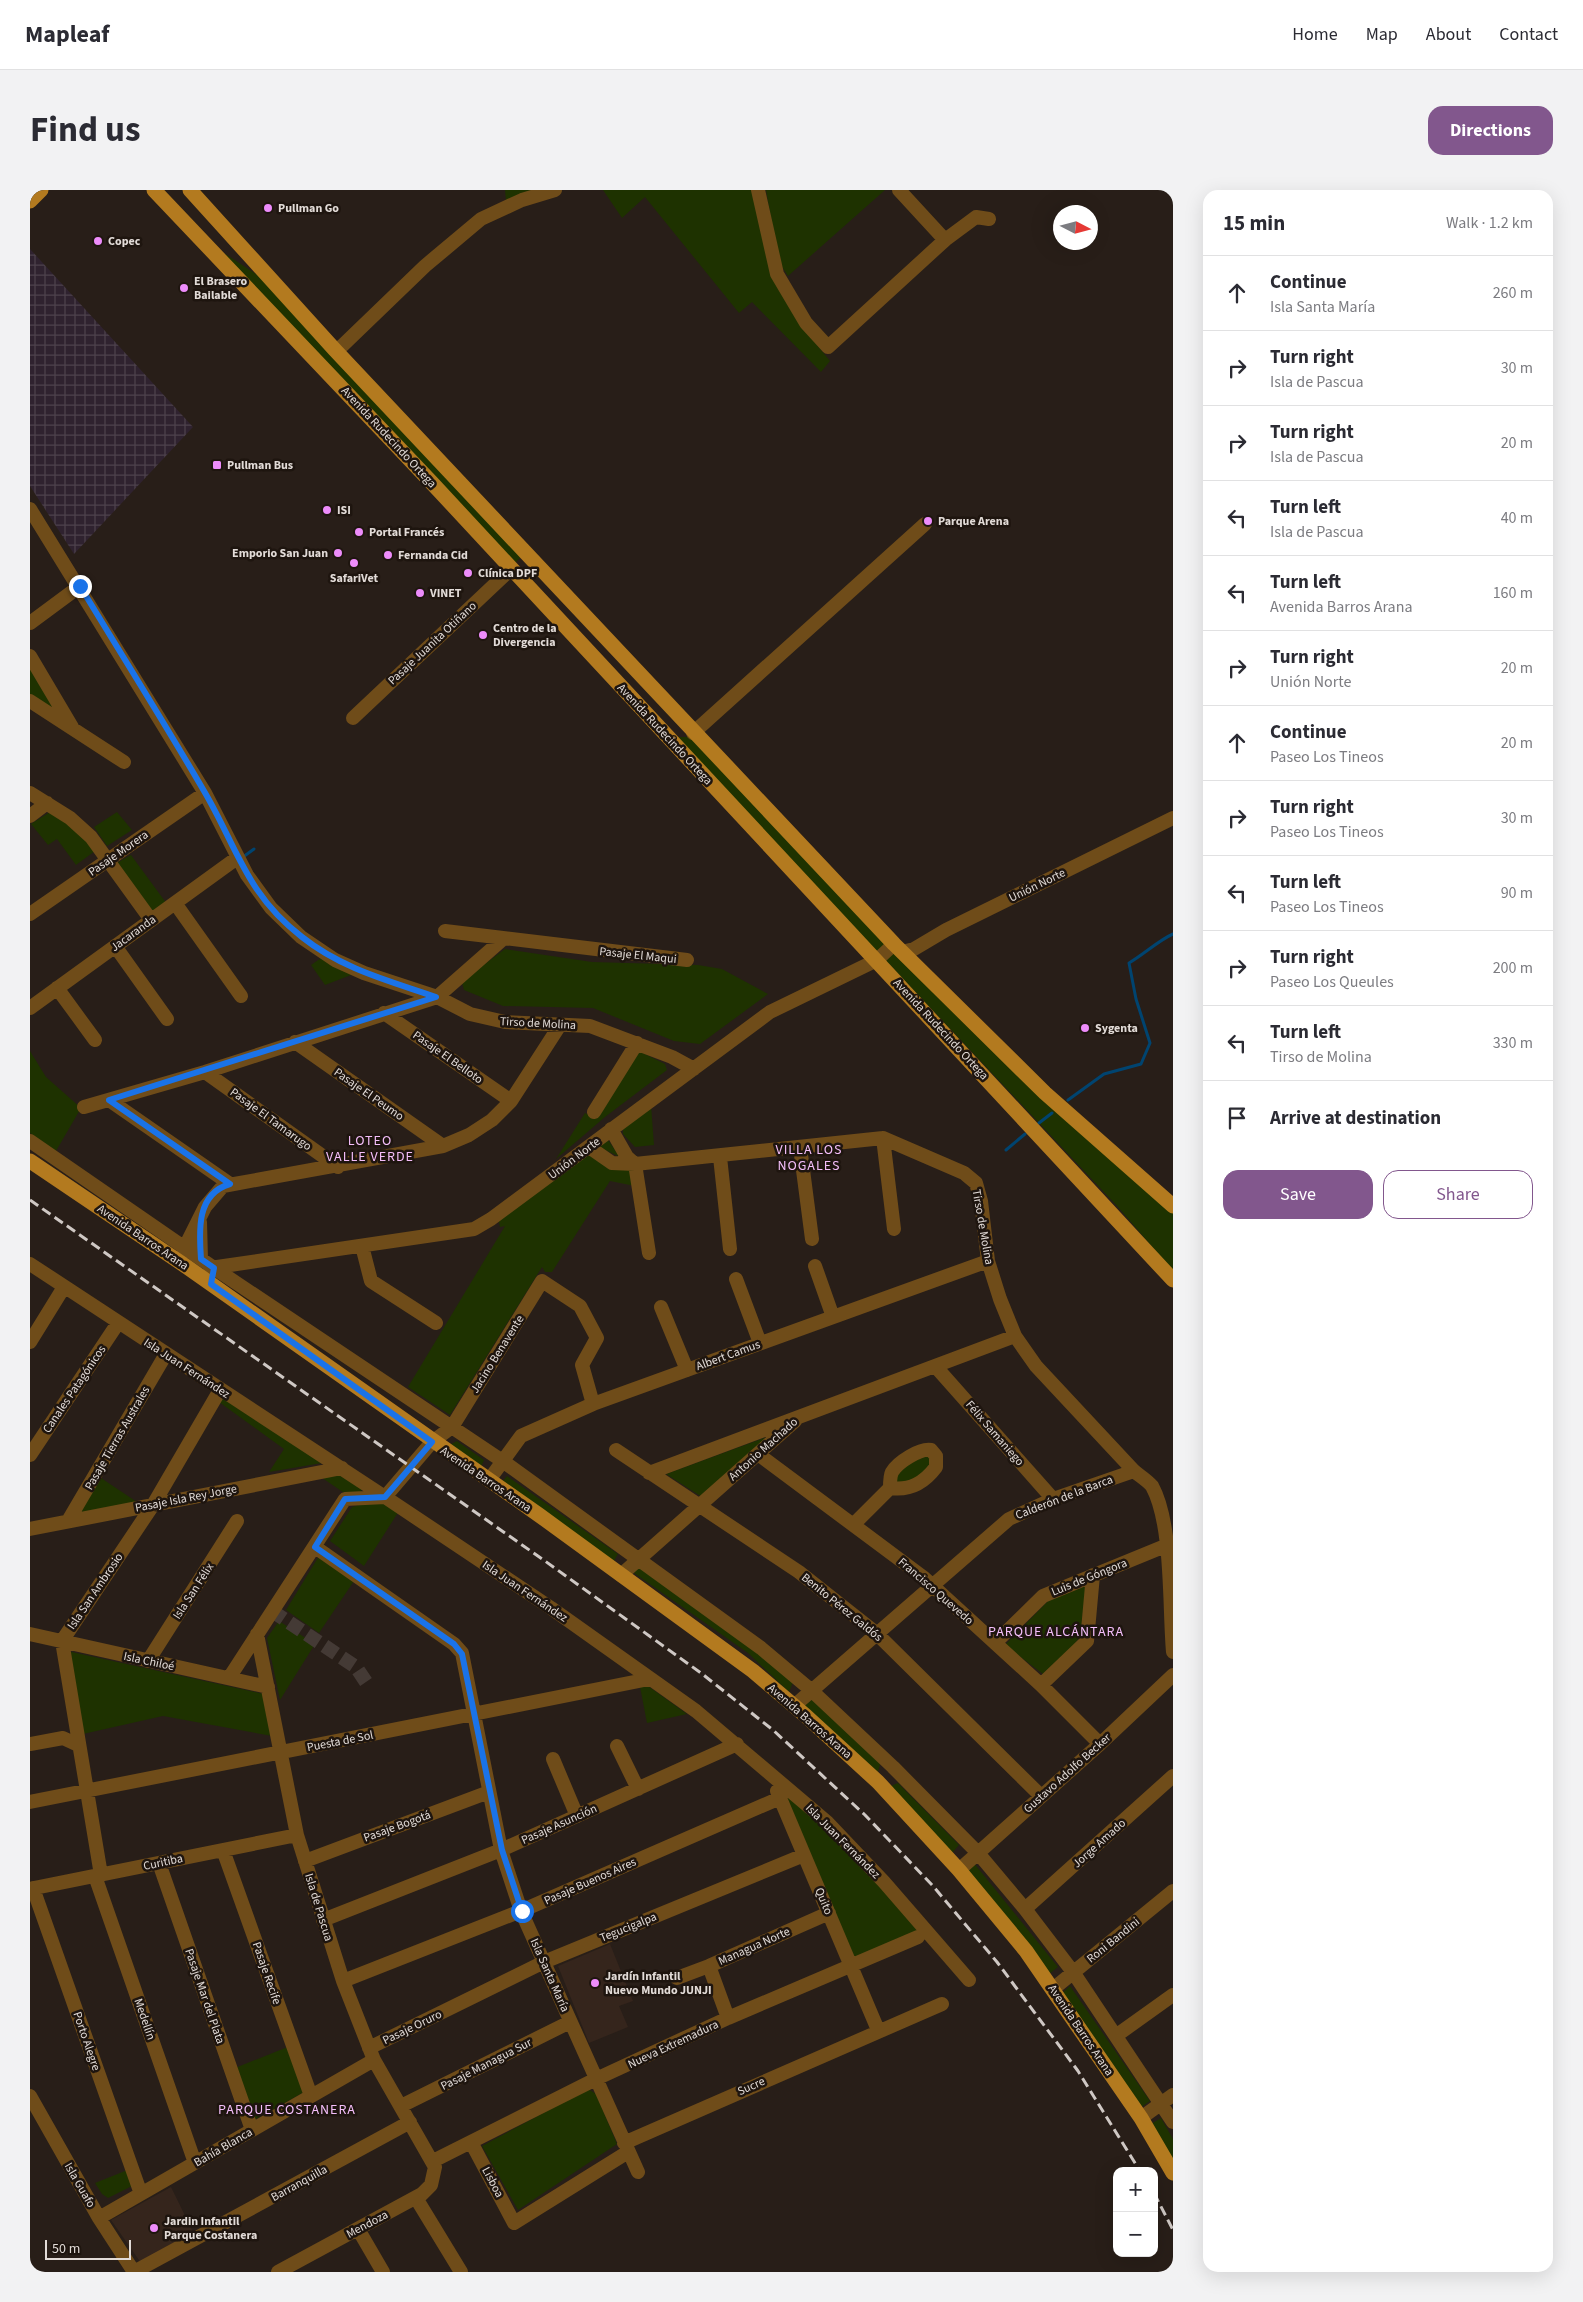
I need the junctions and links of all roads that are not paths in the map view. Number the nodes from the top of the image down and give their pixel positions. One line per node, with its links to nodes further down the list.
1 (41, 190): 7 (main road)
2 (154, 190): 13 (main road, Avenida Rudecindo Ortega)
3 (190, 190): 10 (main road, Avenida Rudecindo Ortega)
4 (555, 190): 10 (street)
5 (758, 190): 9 (street)
6 (899, 190): 9 (street)
7 (30, 201)
8 (989, 218): 9 (street)
9 (946, 240)
10 (335, 350): 14 (main road, Avenida Rudecindo Ortega)
11 (30, 509): 15 (street, Tirso de Molina)
12 (925, 524): 22 (street, Avenida Rudecindo Ortega)
13 (511, 569): 14 (main road); 19 (street, Pasaje Juanita Otiñano); 20 (main road, Avenida Rudecindo Ortega)
14 (551, 580): 22 (main road, Avenida Rudecindo Ortega)
15 (80, 586): 16 (street); 24 (street, Tirso de Molina)
16 (30, 623)
17 (30, 656): 21 (street)
18 (30, 701): 21 (street)
19 (352, 718)
20 (652, 720): 22 (main road); 39 (main road, Avenida Rudecindo Ortega)
21 (74, 730): 23 (street)
22 (694, 733): 37 (main road, Avenida Rudecindo Ortega)
23 (124, 762)
24 (205, 792): 29 (street, Tirso de Molina); 30 (street, Pasaje Morera)
25 (30, 793): 26 (street)
26 (47, 804): 27 (street); 30 (street)
27 (30, 816)
28 (1173, 818): 37 (street, Unión Norte)
29 (237, 858): 31 (street, Jacaranda); 42 (street, Tirso de Molina)
30 (108, 860): 32 (street, Pasaje Morera); 33 (street)
31 (175, 903): 33 (street, Jacaranda); 41 (street)
32 (30, 914)
33 (151, 920): 36 (street, Jacaranda)
34 (445, 931): 35 (street, Pasaje El Maqui)
35 (503, 939): 38 (street, Pasaje El Maqui); 42 (street)
36 (115, 946): 40 (street, Jacaranda); 45 (street)
37 (898, 948): 39 (street, Unión Norte); 67 (main road, Avenida Rudecindo Ortega)
38 (687, 960)
39 (877, 960): 50 (street, Unión Norte); 82 (main road, Avenida Rudecindo Ortega)
40 (57, 988): 43 (street, Jacaranda); 47 (street)
41 (241, 996)
42 (436, 997): 44 (street); 46 (street, Tirso de Molina)
43 (30, 1008)
44 (384, 1013): 48 (street); 53 (street, Pasaje El Belloto)
45 (167, 1018)
46 (560, 1025): 49 (street, Tirso de Molina); 53 (street)
47 (96, 1040)
48 (296, 1042): 51 (street); 59 (street, Pasaje El Peumo)
49 (637, 1043): 50 (street, Tirso de Molina); 55 (street)
50 (694, 1069): 56 (street, Unión Norte)
51 (204, 1072): 52 (street); 65 (street, Pasaje El Tamarugo)
52 (109, 1100): 54 (street); 66 (street)
53 (511, 1101): 59 (street)
54 (84, 1107)
55 (594, 1112)
56 (612, 1129): 60 (street, Unión Norte); 64 (street)
57 (883, 1138): 61 (street, Tirso de Molina); 69 (street); 76 (street, Tirso de Molina)
58 (30, 1141): 74 (street, Avenida Barros Arana)
59 (443, 1146): 65 (street)
60 (589, 1147): 64 (street, Tirso de Molina); 71 (street, Unión Norte)
61 (800, 1147): 62 (street, Tirso de Molina); 70 (street)
62 (720, 1157): 64 (street, Tirso de Molina); 72 (street)
63 (30, 1161): 74 (main road, Avenida Barros Arana)
64 (635, 1164): 73 (street)
65 (338, 1167): 66 (street)
66 (230, 1184): 68 (street)
67 (1173, 1206)
68 (200, 1217): 74 (street); 75 (street)
69 (894, 1229)
70 (812, 1239)
71 (362, 1246): 77 (street, Unión Norte); 89 (street)
72 (730, 1249)
73 (649, 1253)
74 (183, 1259): 75 (street, Avenida Barros Arana); 80 (street, Unión Norte); 83 (main road, Avenida Barros Arana)
75 (201, 1259): 80 (street, Avenida Barros Arana)
76 (988, 1261): 87 (street, Albert Camus); 90 (street, Tirso de Molina)
77 (243, 1263): 80 (street, Unión Norte); 85 (street)
78 (30, 1264): 84 (street, Isla Juan Fernández)
79 (815, 1266): 87 (street)
80 (214, 1268): 83 (street); 85 (street, Avenida Barros Arana)
81 (736, 1279): 92 (street)
82 (1173, 1280)
83 (211, 1284): 100 (main road, Avenida Barros Arana)
84 (64, 1287): 88 (street, Isla Juan Fernández); 91 (street)
85 (246, 1290): 99 (street, Avenida Barros Arana)
86 (662, 1306): 95 (street)
87 (833, 1317): 92 (street, Albert Camus)
88 (118, 1323): 93 (street, Isla Juan Fernández); 103 (street, Canales Patagónicos)
89 (436, 1323)
90 (1016, 1336): 94 (street, Antonio Machado); 106 (street, Tirso de Molina)
91 (30, 1342)
92 (760, 1343): 95 (street, Albert Camus)
93 (166, 1354): 96 (street, Isla Juan Fernández); 114 (street, Pasaje Tierras Australes)
94 (936, 1367): 98 (street, Antonio Machado); 111 (street, Félix Samaniego)
95 (687, 1370): 97 (street, Albert Camus)
96 (220, 1390): 105 (street, Isla Juan Fernández); 112 (street, Isla San Ambrosio)
97 (593, 1404): 99 (street, Jacino Benavente); 104 (street, Albert Camus)
98 (802, 1414): 102 (street, Antonio Machado); 107 (street)
99 (452, 1427): 100 (street); 104 (street, Avenida Barros Arana)
100 (432, 1442): 108 (main road, Avenida Barros Arana); 110 (street)
101 (616, 1450): 107 (street, Benito Pérez Galdós)
102 (758, 1454): 113 (street, Antonio Machado); 116 (street, Francisco Quevedo)
103 (30, 1455)
104 (504, 1462): 108 (street, Albert Camus); 120 (street, Avenida Barros Arana)
105 (342, 1468): 110 (street, Isla Juan Fernández); 112 (street, Pasaje Isla Rey Jorge)
106 (1134, 1471): 111 (street, Calderón de la Barca); 118 (street, Tirso de Molina)
107 (649, 1473): 113 (street, Benito Pérez Galdós)
108 (489, 1480): 121 (main road, Avenida Barros Arana)
109 (890, 1488): 116 (street)
110 (385, 1497): 119 (street); 133 (street, Isla Juan Fernández)
111 (1053, 1499): 123 (street, Calderón de la Barca)
112 (153, 1505): 114 (street, Pasaje Isla Rey Jorge); 127 (street, Isla San Ambrosio)
113 (699, 1506): 120 (street, Antonio Machado); 124 (street, Benito Pérez Galdós)
114 (68, 1521): 117 (street, Pasaje Isla Rey Jorge)
115 (238, 1521): 130 (street, Isla San Félix)
116 (854, 1524): 123 (street, Francisco Quevedo)
117 (30, 1529)
118 (1170, 1544): 122 (street, Luis de Góngora); 129 (street, Tirso de Molina)
119 (315, 1547): 126 (street); 138 (street, Isla Santa María)
120 (639, 1559): 121 (street, Antonio Machado); 136 (street, Avenida Barros Arana)
121 (621, 1575): 137 (main road, Avenida Barros Arana)
122 (1093, 1575): 128 (street, Luis de Góngora); 134 (street)
123 (933, 1586): 124 (street, Calderón de la Barca); 128 (street, Francisco Quevedo)
124 (876, 1633): 136 (street, Calderón de la Barca); 153 (street, Benito Pérez Galdós)
125 (30, 1634): 127 (street, Isla Chiloé)
126 (257, 1634): 132 (street); 135 (street, Isla de Pascua)
127 (62, 1641): 130 (street, Isla Chiloé); 142 (street, Isla San Ambrosio)
128 (995, 1644): 134 (street, Francisco Quevedo)
129 (1173, 1652)
130 (148, 1660): 132 (street, Isla Chiloé)
131 (1173, 1675): 141 (street, Gustavo Adolfo Becker)
132 (229, 1678): 135 (street, Isla Chiloé)
133 (649, 1679): 138 (street, Puesta de Sol); 140 (street, Isla Juan Fernández)
134 (1041, 1685): 141 (street, Francisco Quevedo)
135 (268, 1687): 144 (street, Isla de Pascua)
136 (811, 1690): 137 (street, Calderón de la Barca); 146 (street, Avenida Barros Arana)
137 (794, 1706): 149 (main road, Avenida Barros Arana)
138 (476, 1714): 144 (street, Puesta de Sol); 152 (street, Isla Santa María)
139 (30, 1744): 142 (street)
140 (738, 1744): 147 (street, Isla Juan Fernández); 150 (street, Pasaje Asunción)
141 (1100, 1744): 153 (street, Gustavo Adolfo Becker)
142 (78, 1745): 151 (street, Isla San Ambrosio)
143 (617, 1746): 150 (street)
144 (281, 1753): 151 (street, Puesta de Sol); 157 (street, Isla de Pascua)
145 (553, 1759): 156 (street)
146 (893, 1767): 149 (street); 160 (street, Avenida Barros Arana)
147 (769, 1772): 154 (street, Quito); 178 (street, Isla Juan Fernández)
148 (1173, 1776): 168 (street, Jorge Amado)
149 (878, 1782): 164 (main road, Avenida Barros Arana)
150 (638, 1789): 156 (street, Pasaje Asunción)
151 (86, 1791): 155 (street, Puesta de Sol); 165 (street, Isla San Ambrosio)
152 (489, 1792): 159 (street, Isla Santa María); 162 (street, Pasaje Bogotá)
153 (1041, 1796): 160 (street, Gustavo Adolfo Becker)
154 (780, 1798): 161 (street, Quito); 169 (street, Pasaje Buenos Aires)
155 (30, 1802)
156 (577, 1816): 159 (street, Pasaje Asunción)
157 (297, 1835): 158 (street, Curitiba); 162 (street, Isla de Pascua)
158 (223, 1850): 163 (street, Curitiba); 191 (street, Pasaje Recife)
159 (502, 1850): 169 (street, Isla Santa María); 171 (street, Pasaje Asunción)
160 (978, 1853): 164 (street, Gustavo Adolfo Becker); 168 (street, Avenida Barros Arana)
161 (804, 1855): 170 (street, Quito); 173 (street, Tegucigalpa)
162 (305, 1861): 171 (street, Isla de Pascua)
163 (158, 1863): 165 (street, Curitiba); 197 (street, Pasaje Mar del Plata)
164 (959, 1870): 180 (main road, Avenida Barros Arana)
165 (98, 1875): 166 (street, Curitiba); 201 (street, Medellín)
166 (31, 1889): 204 (street, Porto Alegre)
167 (1173, 1891): 176 (street, Roni Bandini)
168 (1025, 1909): 176 (street, Avenida Barros Arana)
169 (522, 1911): 173 (street, Isla Santa María); 179 (street, Pasaje Buenos Aires)
170 (829, 1913): 174 (street, Managua Norte); 175 (street, Quito)
171 (323, 1920): 179 (street, Isla de Pascua)
172 (918, 1937): 175 (street, Nueva Extremadura)
173 (544, 1962): 183 (street, Tegucigalpa); 185 (street, Isla Santa María)
174 (709, 1966): 177 (street, Managua Norte); 184 (street)
175 (851, 1966): 184 (street, Nueva Extremadura); 186 (street, Quito)
176 (1074, 1972): 180 (street, Roni Bandini); 187 (street, Avenida Barros Arana)
177 (677, 1978)
178 (969, 1980)
179 (343, 1981): 188 (street, Isla de Pascua)
180 (1053, 1989): 194 (main road, Avenida Barros Arana)
181 (1173, 1995): 187 (street)
182 (942, 2004): 186 (street, Sucre)
183 (454, 2006): 188 (street, Pasaje Oruro)
184 (728, 2018): 189 (street, Nueva Extremadura)
185 (570, 2022): 189 (street, Isla Santa María); 193 (street, Pasaje Managua Sur)
186 (878, 2030): 199 (street, Sucre)
187 (1117, 2035): 192 (street, Avenida Barros Arana)
188 (371, 2054): 191 (street, Bahía Blanca); 193 (street, Isla de Pascua)
189 (596, 2079): 198 (street, Nueva Extremadura); 199 (street, Isla Santa María)
190 (30, 2096): 206 (street, Isla Guafo)
191 (310, 2096): 197 (street, Bahía Blanca)
192 (1167, 2099): 194 (street); 196 (street, Avenida Barros Arana)
193 (401, 2106): 195 (street, Isla de Pascua)
194 (1141, 2118): 203 (main road, Avenida Barros Arana)
195 (410, 2122): 200 (street, Isla de Pascua); 210 (street, Barranquilla)
196 (1173, 2122)
197 (252, 2130): 201 (street, Bahía Blanca)
198 (471, 2142): 200 (street, Nueva Extremadura); 207 (street, Lisboa)
199 (626, 2147): 202 (street, Isla Santa María); 207 (street, Sucre)
200 (433, 2161): 205 (street, Mendoza)
201 (195, 2163): 204 (street, Bahía Blanca)
202 (638, 2172)
203 (1173, 2173)
204 (141, 2194): 206 (street, Bahía Blanca)
205 (416, 2198): 208 (street, Mendoza); 213 (street)
206 (99, 2218): 210 (street, Isla Guafo)
207 (514, 2223)
208 (358, 2229): 209 (street, Mendoza); 212 (street)
209 (304, 2266): 211 (street, Mendoza)
210 (134, 2272)
211 (278, 2272)
212 (383, 2272)
213 (461, 2272)

